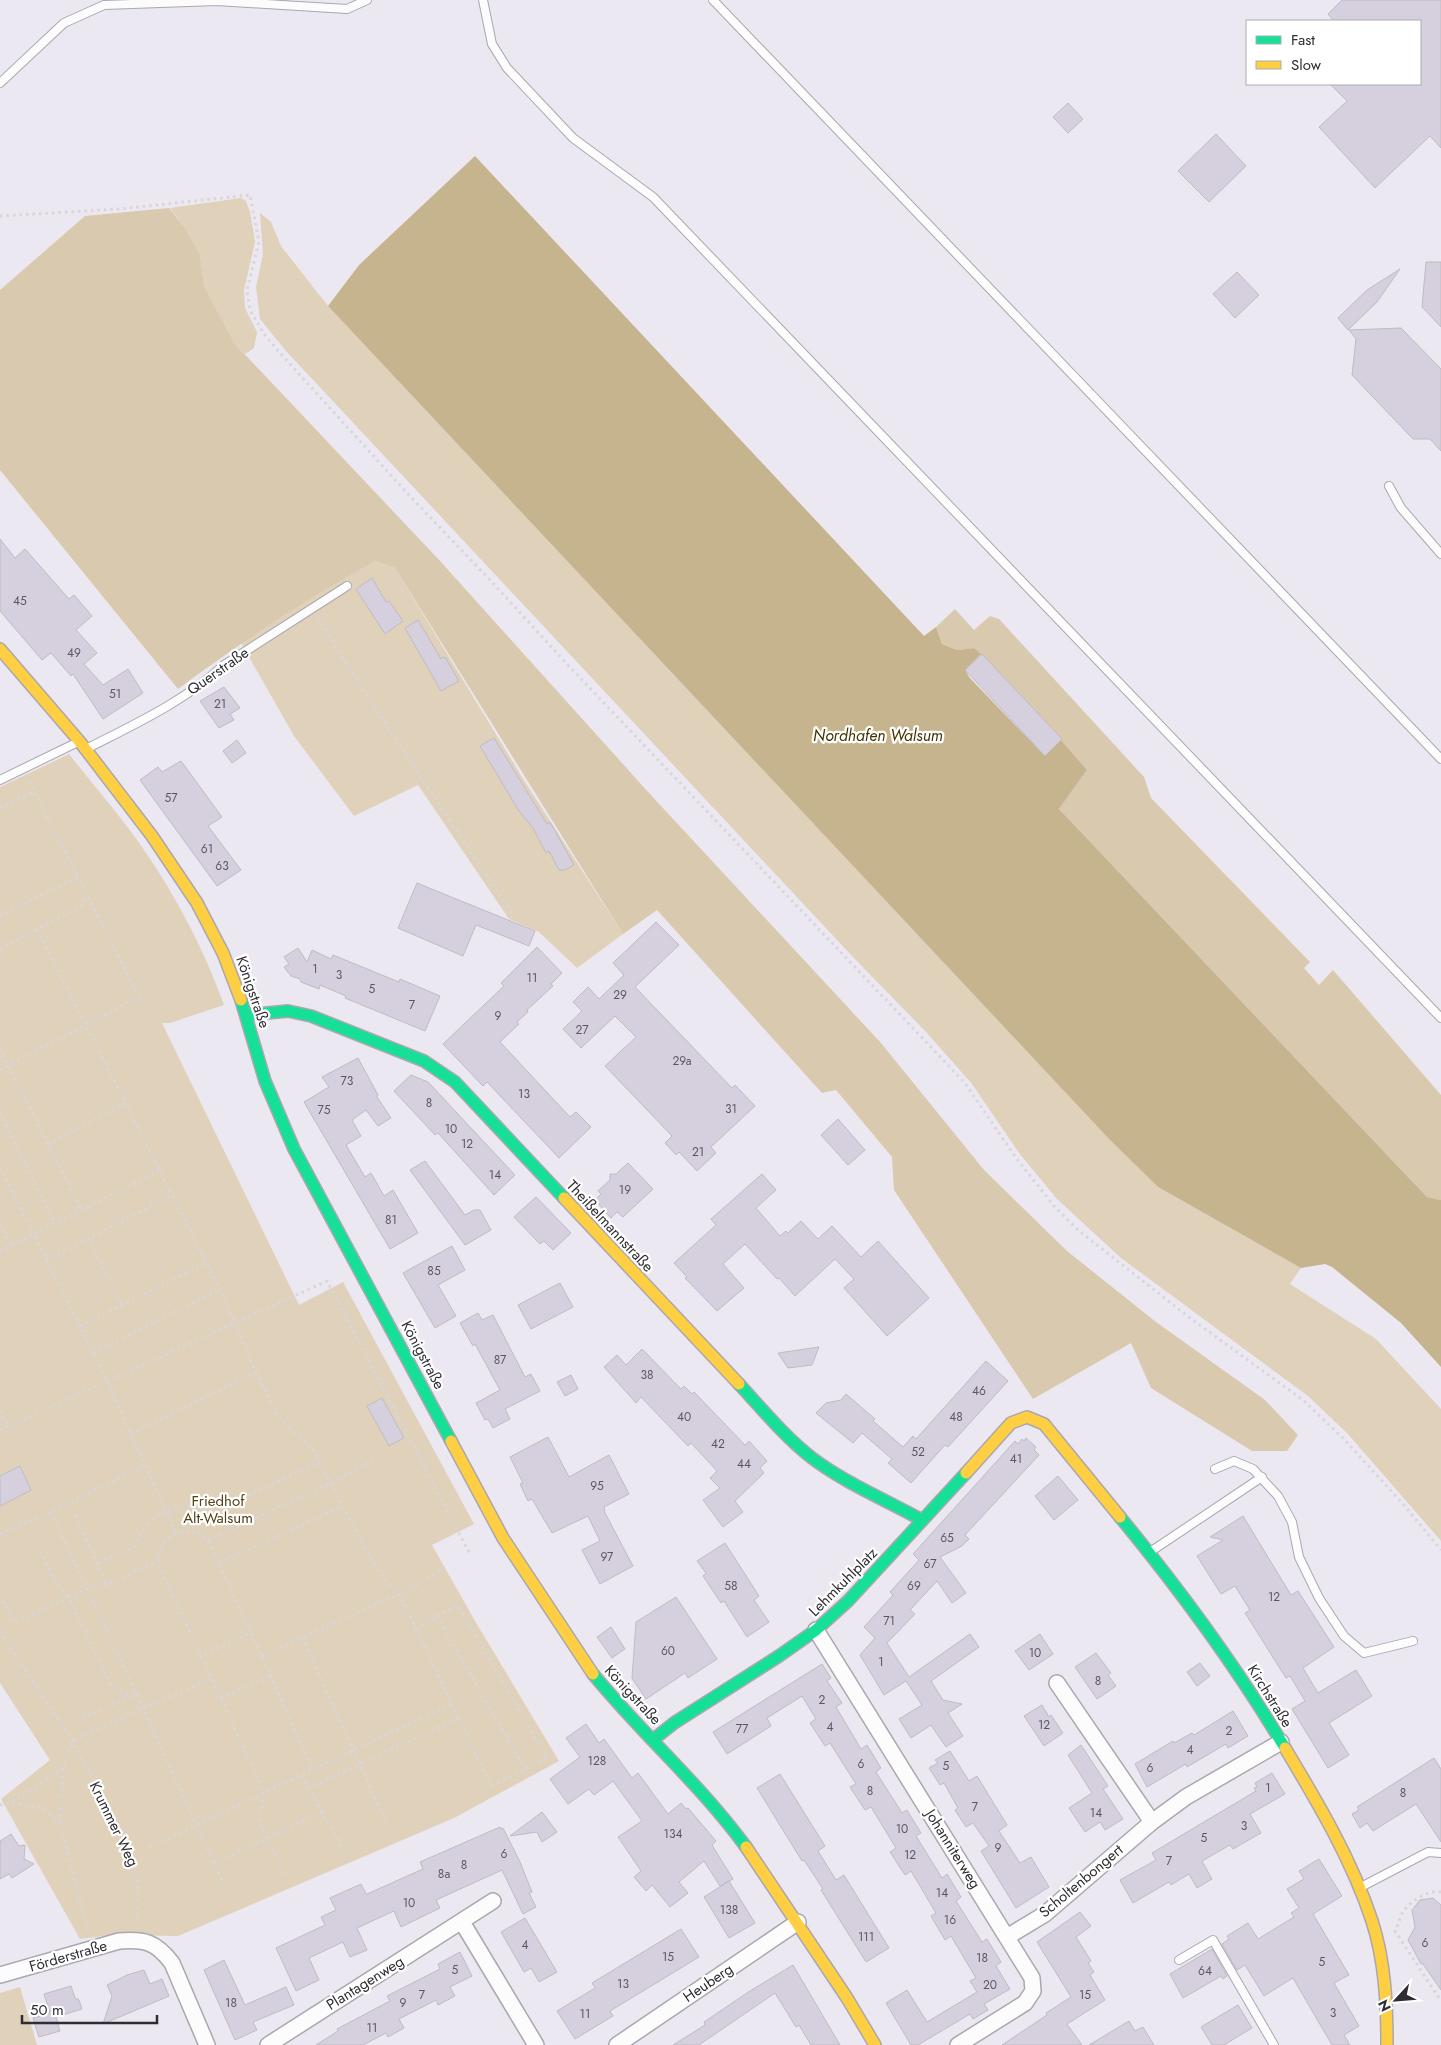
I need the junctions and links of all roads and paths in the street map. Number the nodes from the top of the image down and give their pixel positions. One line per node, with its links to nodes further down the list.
1 (367, 0): 4 (lane)
2 (483, 0): 24 (lane)
3 (713, 0): 12 (lane)
4 (0, 83)
5 (0, 216): 71 (path)
6 (1389, 486): 7 (lane)
7 (1441, 554)
8 (347, 586): 9 (lane, Querstraße)
9 (314, 608): 11 (lane, Querstraße); 20 (path)
10 (0, 649): 11 (street, Königstraße)
11 (83, 745): 13 (lane, Querstraße); 23 (street, Königstraße)
12 (1441, 760)
13 (22, 768): 14 (lane, Querstraße); 15 (path)
14 (0, 780)
15 (34, 791): 16 (path); 17 (path)
16 (0, 808)
17 (78, 877): 18 (path); 19 (path)
18 (88, 896): 21 (path); 25 (path)
19 (0, 916)
20 (513, 916)
21 (37, 929): 22 (path); 25 (path)
22 (0, 949)
23 (247, 1015): 66 (street, Theißelmannstraße); 102 (street, Königstraße)
24 (1441, 1018)
25 (84, 1025): 27 (path); 29 (path)
26 (0, 1049): 27 (path)
27 (8, 1065): 28 (path); 31 (path)
28 (0, 1070)
29 (124, 1104): 31 (path); 33 (path)
30 (0, 1113): 36 (path)
31 (48, 1144): 35 (path)
32 (0, 1167): 38 (path)
33 (159, 1170): 34 (path); 35 (path)
34 (173, 1195): 39 (path); 43 (path)
35 (81, 1209): 36 (path)
36 (55, 1222): 38 (path)
37 (0, 1225): 40 (path)
38 (33, 1233): 40 (path); 42 (path)
39 (88, 1238): 42 (path); 45 (path)
40 (10, 1246): 41 (path)
41 (0, 1251)
42 (46, 1260): 47 (path)
43 (206, 1263): 44 (path); 45 (path)
44 (220, 1289): 46 (path); 48 (path)
45 (122, 1305): 47 (path)
46 (235, 1322): 49 (path); 50 (path); 72 (path)
47 (80, 1326): 48 (path)
48 (93, 1353): 50 (path)
49 (256, 1372): 55 (path); 57 (path)
50 (107, 1380): 53 (path); 55 (path)
51 (0, 1411): 53 (path)
52 (1027, 1417): 66 (street, Lehmkuhlplatz); 73 (street, Kirchstraße)
53 (8, 1426): 54 (path)
54 (0, 1430)
55 (131, 1434): 58 (path)
56 (377, 1458): 61 (path)
57 (320, 1462): 61 (path); 63 (path)
58 (145, 1465): 63 (path); 64 (path)
59 (1215, 1469): 60 (lane)
60 (1262, 1477): 73 (lane); 89 (lane)
61 (331, 1483): 62 (path); 69 (path)
62 (343, 1506): 76 (path); 81 (path)
63 (166, 1511): 67 (path); 74 (path)
64 (51, 1512): 68 (path); 79 (path)
65 (75, 1515): 74 (path)
66 (922, 1520): 85 (street, Lehmkuhlplatz)
67 (176, 1533): 69 (path); 75 (path)
68 (0, 1534)
69 (208, 1540): 76 (path)
70 (38, 1546): 82 (path)
71 (1441, 1550)
72 (470, 1554)
73 (1148, 1554): 104 (street, Kirchstraße)
74 (98, 1563): 78 (path)
75 (158, 1563): 78 (path); 90 (path)
76 (219, 1563): 87 (path)
77 (445, 1567): 81 (path)
78 (107, 1586): 79 (path)
79 (87, 1590): 82 (path); 95 (path)
80 (0, 1595): 82 (path)
81 (400, 1595): 84 (path); 88 (path)
82 (69, 1598): 96 (path)
83 (437, 1616): 84 (path); 108 (path); 108 (path)
84 (415, 1628): 98 (path)
85 (816, 1630): 102 (street, Lehmkuhlplatz); 132 (street, Johanniterweg)
86 (0, 1631): 103 (path, Krummer Weg)
87 (251, 1633): 90 (path); 91 (path)
88 (302, 1637): 91 (path); 105 (path)
89 (1413, 1641)
90 (201, 1656): 93 (path)
91 (262, 1656): 92 (path)
92 (270, 1676): 97 (path); 109 (path)
93 (212, 1680): 97 (path); 99 (path)
94 (1057, 1683): 116 (street)
95 (137, 1694): 96 (path); 99 (path)
96 (132, 1696): 101 (path)
97 (221, 1698): 112 (path)
98 (451, 1704): 100 (path); 105 (path)
99 (144, 1708): 103 (path); 118 (path)
100 (459, 1718): 106 (path); 108 (path)
101 (76, 1721)
102 (654, 1739): 131 (street, Königstraße)
103 (72, 1741): 107 (path); 133 (path, Krummer Weg)
104 (1281, 1742): 116 (street, Scholtenbongert); 127 (street, Kirchstraße)
105 (354, 1751): 106 (path); 109 (path)
106 (360, 1764): 111 (path); 119 (path)
107 (63, 1768): 113 (path); 117 (path)
108 (525, 1768)
109 (314, 1770): 110 (path)
110 (302, 1776): 111 (path); 112 (path)
111 (308, 1788): 115 (path)
112 (264, 1794): 118 (path); 120 (path)
113 (10, 1803): 114 (path); 117 (path)
114 (0, 1805)
115 (322, 1812): 120 (path); 123 (path)
116 (1152, 1822): 132 (street, Scholtenbongert)
117 (60, 1823): 134 (path)
118 (196, 1826): 121 (path); 124 (path)
119 (388, 1826)
120 (266, 1839): 124 (path); 125 (path)
121 (150, 1847)
122 (1441, 1853): 127 (lane)
123 (347, 1856)
124 (214, 1864): 126 (path)
125 (284, 1875)
126 (225, 1887)
127 (1360, 1888): 145 (street, Kirchstraße)
128 (1441, 1892): 137 (path)
129 (493, 1901): 130 (street, Plantagenweg)
130 (462, 1922): 139 (street, Plantagenweg); 140 (street)
131 (798, 1922): 141 (street, Heuberg); 142 (street, Königstraße)
132 (1007, 1937): 143 (street, Johanniterweg)
133 (136, 1940): 134 (street, Förderstraße); 138 (street)
134 (92, 1948): 136 (street, Förderstraße)
135 (1180, 1960): 144 (lane)
136 (0, 1975)
137 (1441, 2001)
138 (206, 2045)
139 (268, 2045)
140 (536, 2045)
141 (617, 2045)
142 (875, 2045)
143 (958, 2045)
144 (1274, 2045)
145 (1387, 2045)

